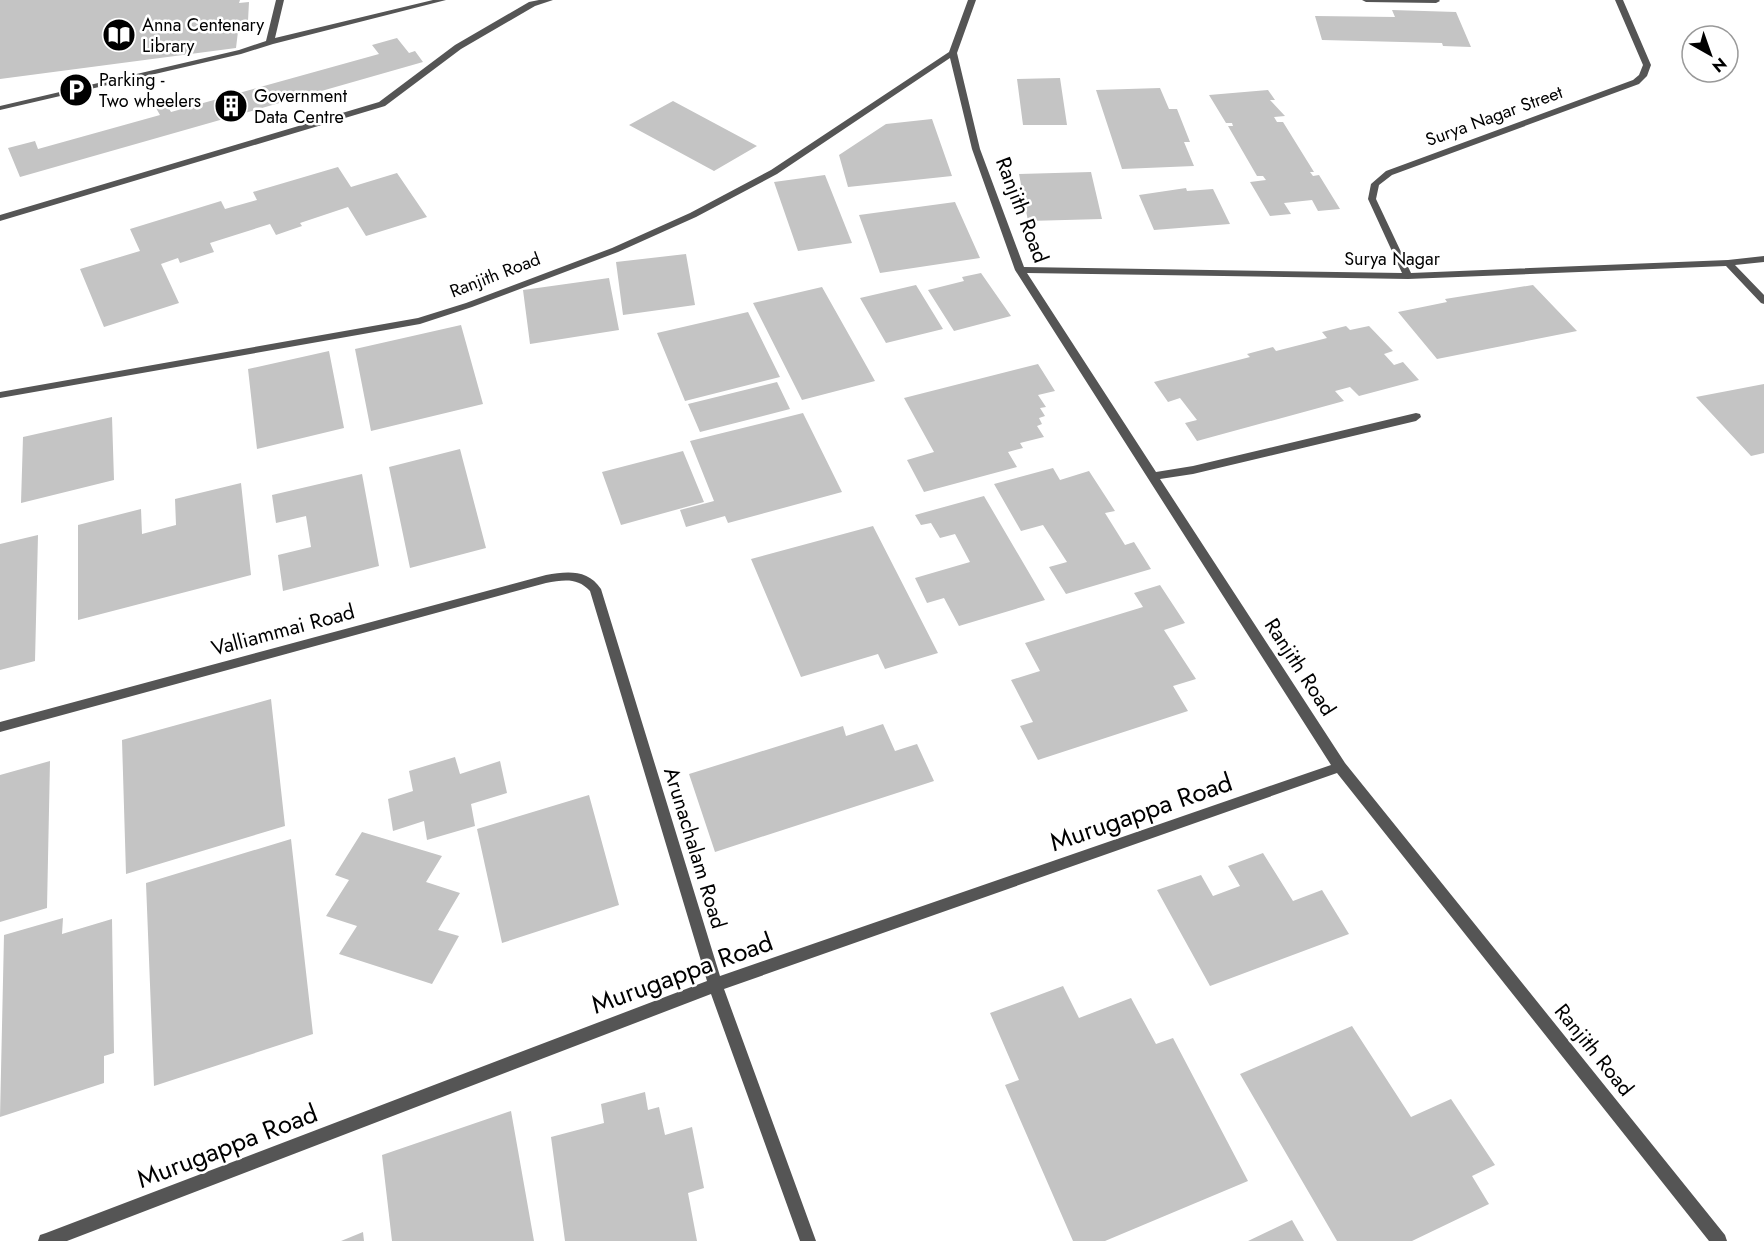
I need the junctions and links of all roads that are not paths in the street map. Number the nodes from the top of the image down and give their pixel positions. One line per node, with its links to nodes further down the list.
1 (280, 0): 8 (street)
2 (442, 0): 8 (street)
3 (549, 0): 11 (street)
4 (972, 0): 9 (street)
5 (1366, 0): 7 (street)
6 (1618, 0): 15 (street, Surya Nagar Street)
7 (1436, 1)
8 (270, 42): 10 (street)
9 (953, 53): 14 (street, Ranjith Road); 17 (street, Ranjith Road)
10 (0, 108)
11 (0, 218)
12 (1764, 259): 13 (street, Surya Nagar)
13 (1728, 263): 15 (street, Surya Nagar); 16 (street)
14 (1020, 270): 15 (street, Surya Nagar); 19 (street, Ranjith Road)
15 (1408, 276)
16 (1764, 301)
17 (0, 395)
18 (1416, 417): 19 (street)
19 (1152, 476): 22 (street, Ranjith Road)
20 (576, 574): 21 (street, Valliammai Road); 23 (street, Arunachalam Road)
21 (0, 727)
22 (1340, 768): 23 (street, Murugappa Road); 26 (street, Ranjith Road)
23 (715, 985): 24 (street, Murugappa Road); 25 (street, Arunachalam Road)
24 (46, 1241)
25 (808, 1241)
26 (1719, 1241)

